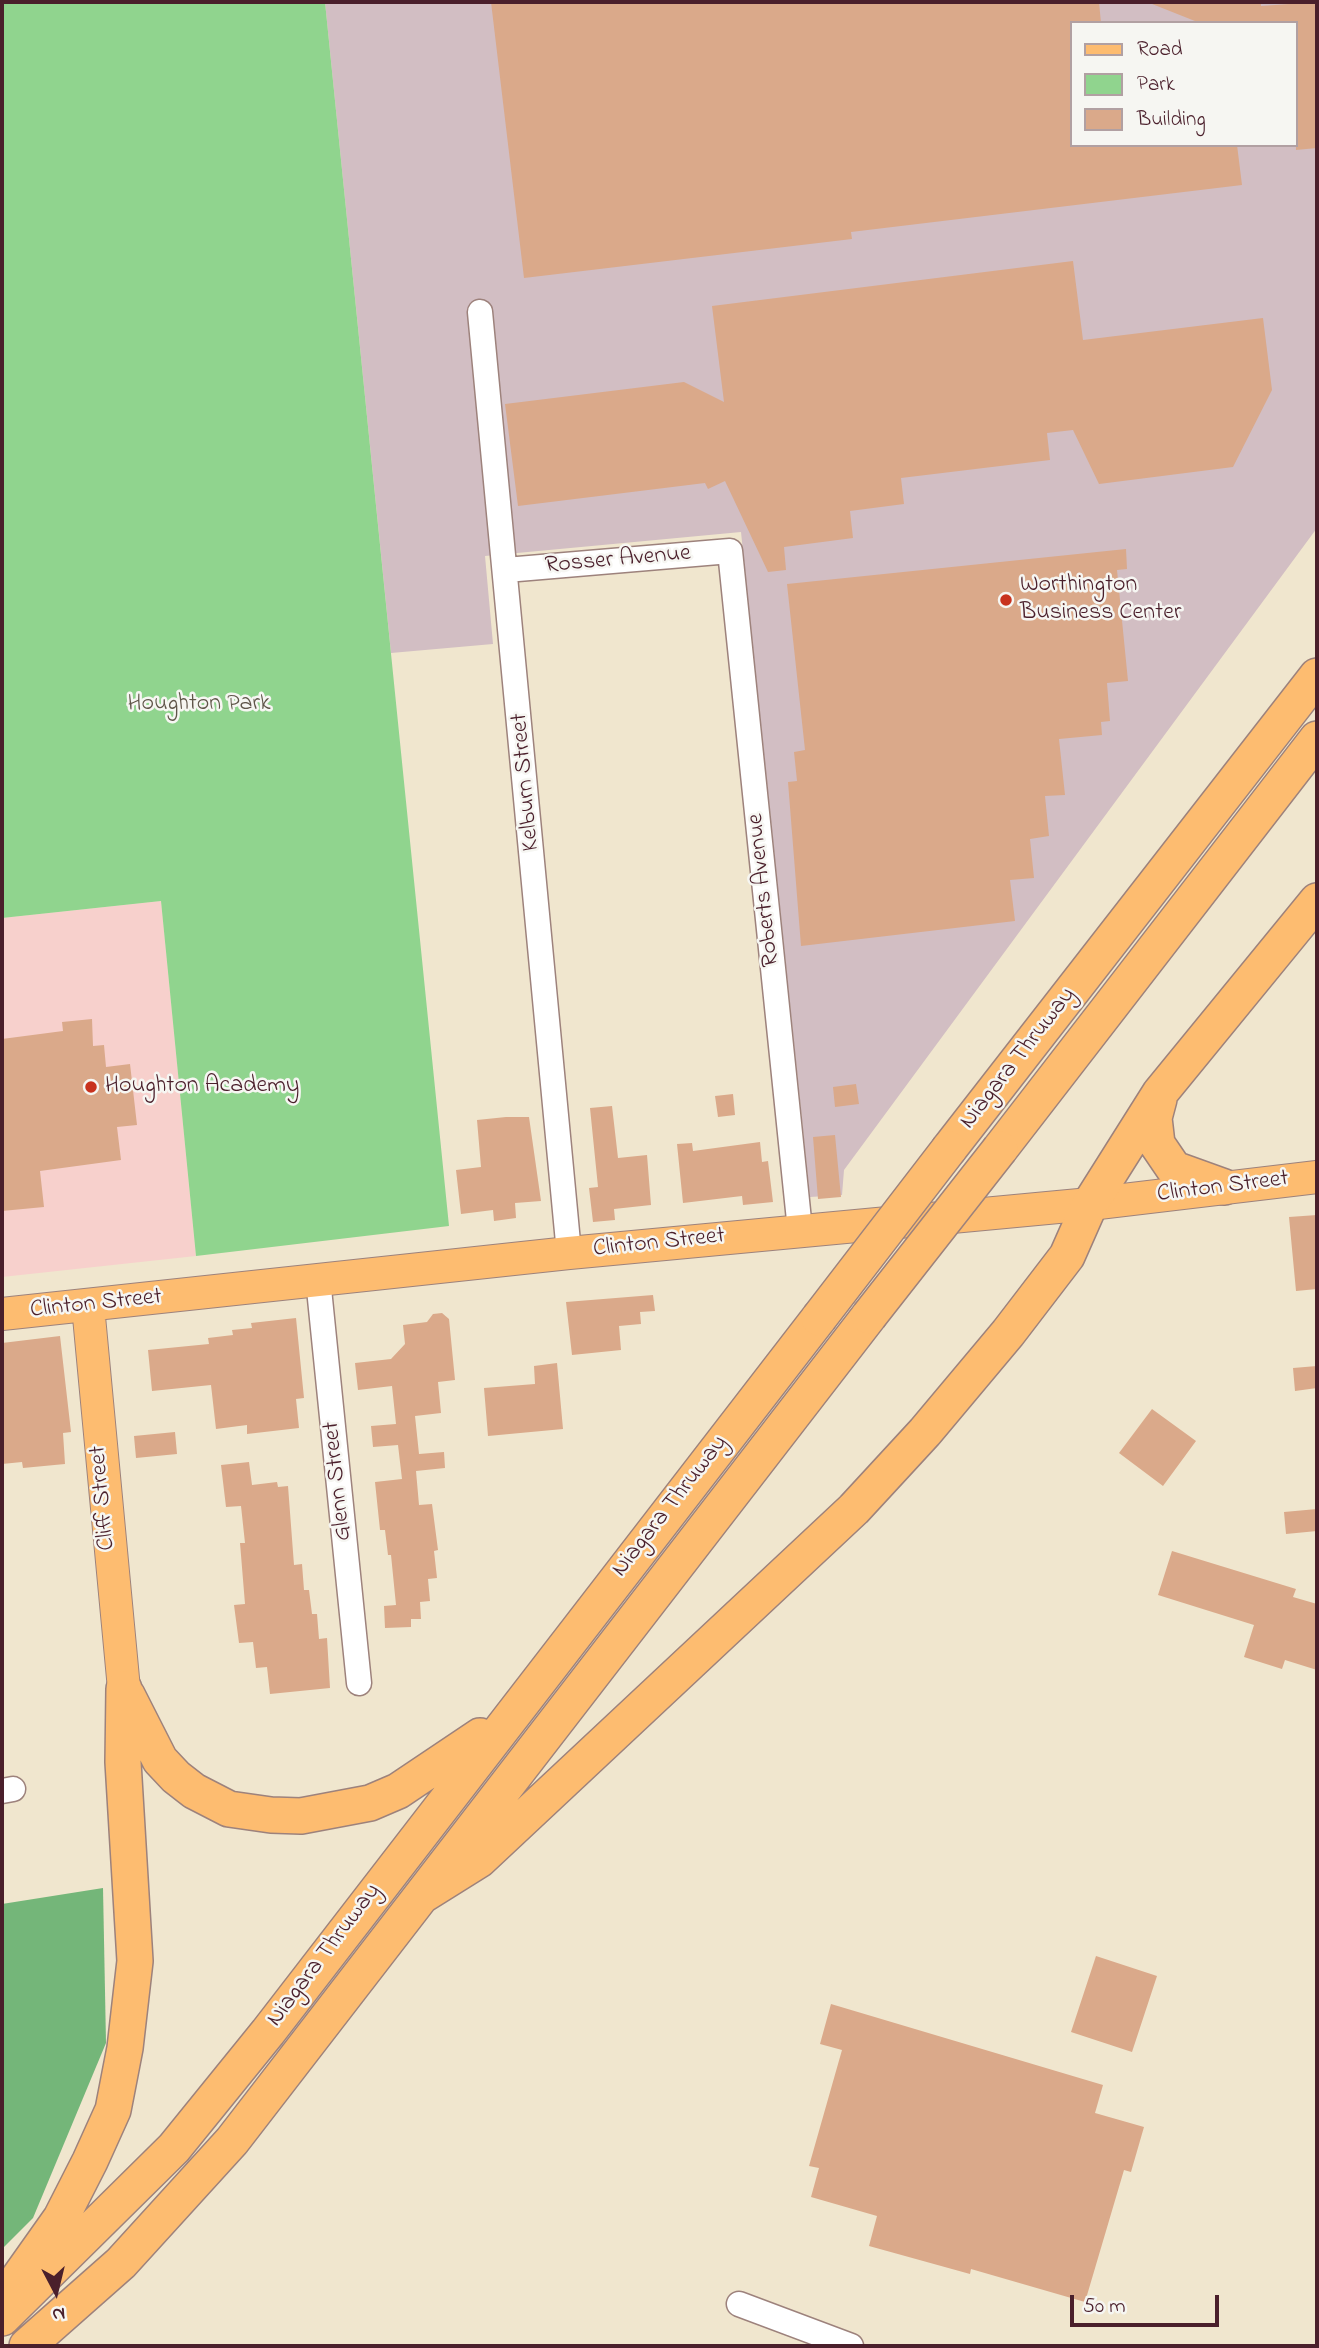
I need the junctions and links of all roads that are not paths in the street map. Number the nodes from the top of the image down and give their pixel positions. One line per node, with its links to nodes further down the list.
1 (480, 312): 3 (street, Kelburn Street)
2 (730, 551): 3 (street, Rosser Avenue); 11 (street, Roberts Avenue)
3 (506, 570): 12 (street, Kelburn Street)
4 (1317, 676): 18 (highway, Niagara Thruway, bridge)
5 (1317, 739): 19 (highway, Niagara Thruway, bridge)
6 (1317, 901): 7 (highway)
7 (1160, 1093): 9 (highway); 10 (highway)
8 (1317, 1177): 9 (main road, Clinton Street)
9 (1224, 1186): 10 (main road, Clinton Street)
10 (1090, 1204): 11 (main road, Clinton Street); 19 (highway)
11 (800, 1230): 12 (main road, Clinton Street)
12 (569, 1253): 13 (main road, Clinton Street)
13 (318, 1279): 14 (main road, Clinton Street); 16 (street, Glenn Street)
14 (88, 1306): 15 (main road, Clinton Street); 17 (main road, Cliff Street)
15 (2, 1314)
16 (359, 1683)
17 (124, 1689): 18 (highway); 20 (highway)
18 (509, 1716): 22 (highway, Niagara Thruway)
19 (423, 1895): 23 (highway, Niagara Thruway)
20 (2, 2298)
21 (739, 2304): 24 (street)
22 (2, 2318)
23 (27, 2346)
24 (850, 2346)

